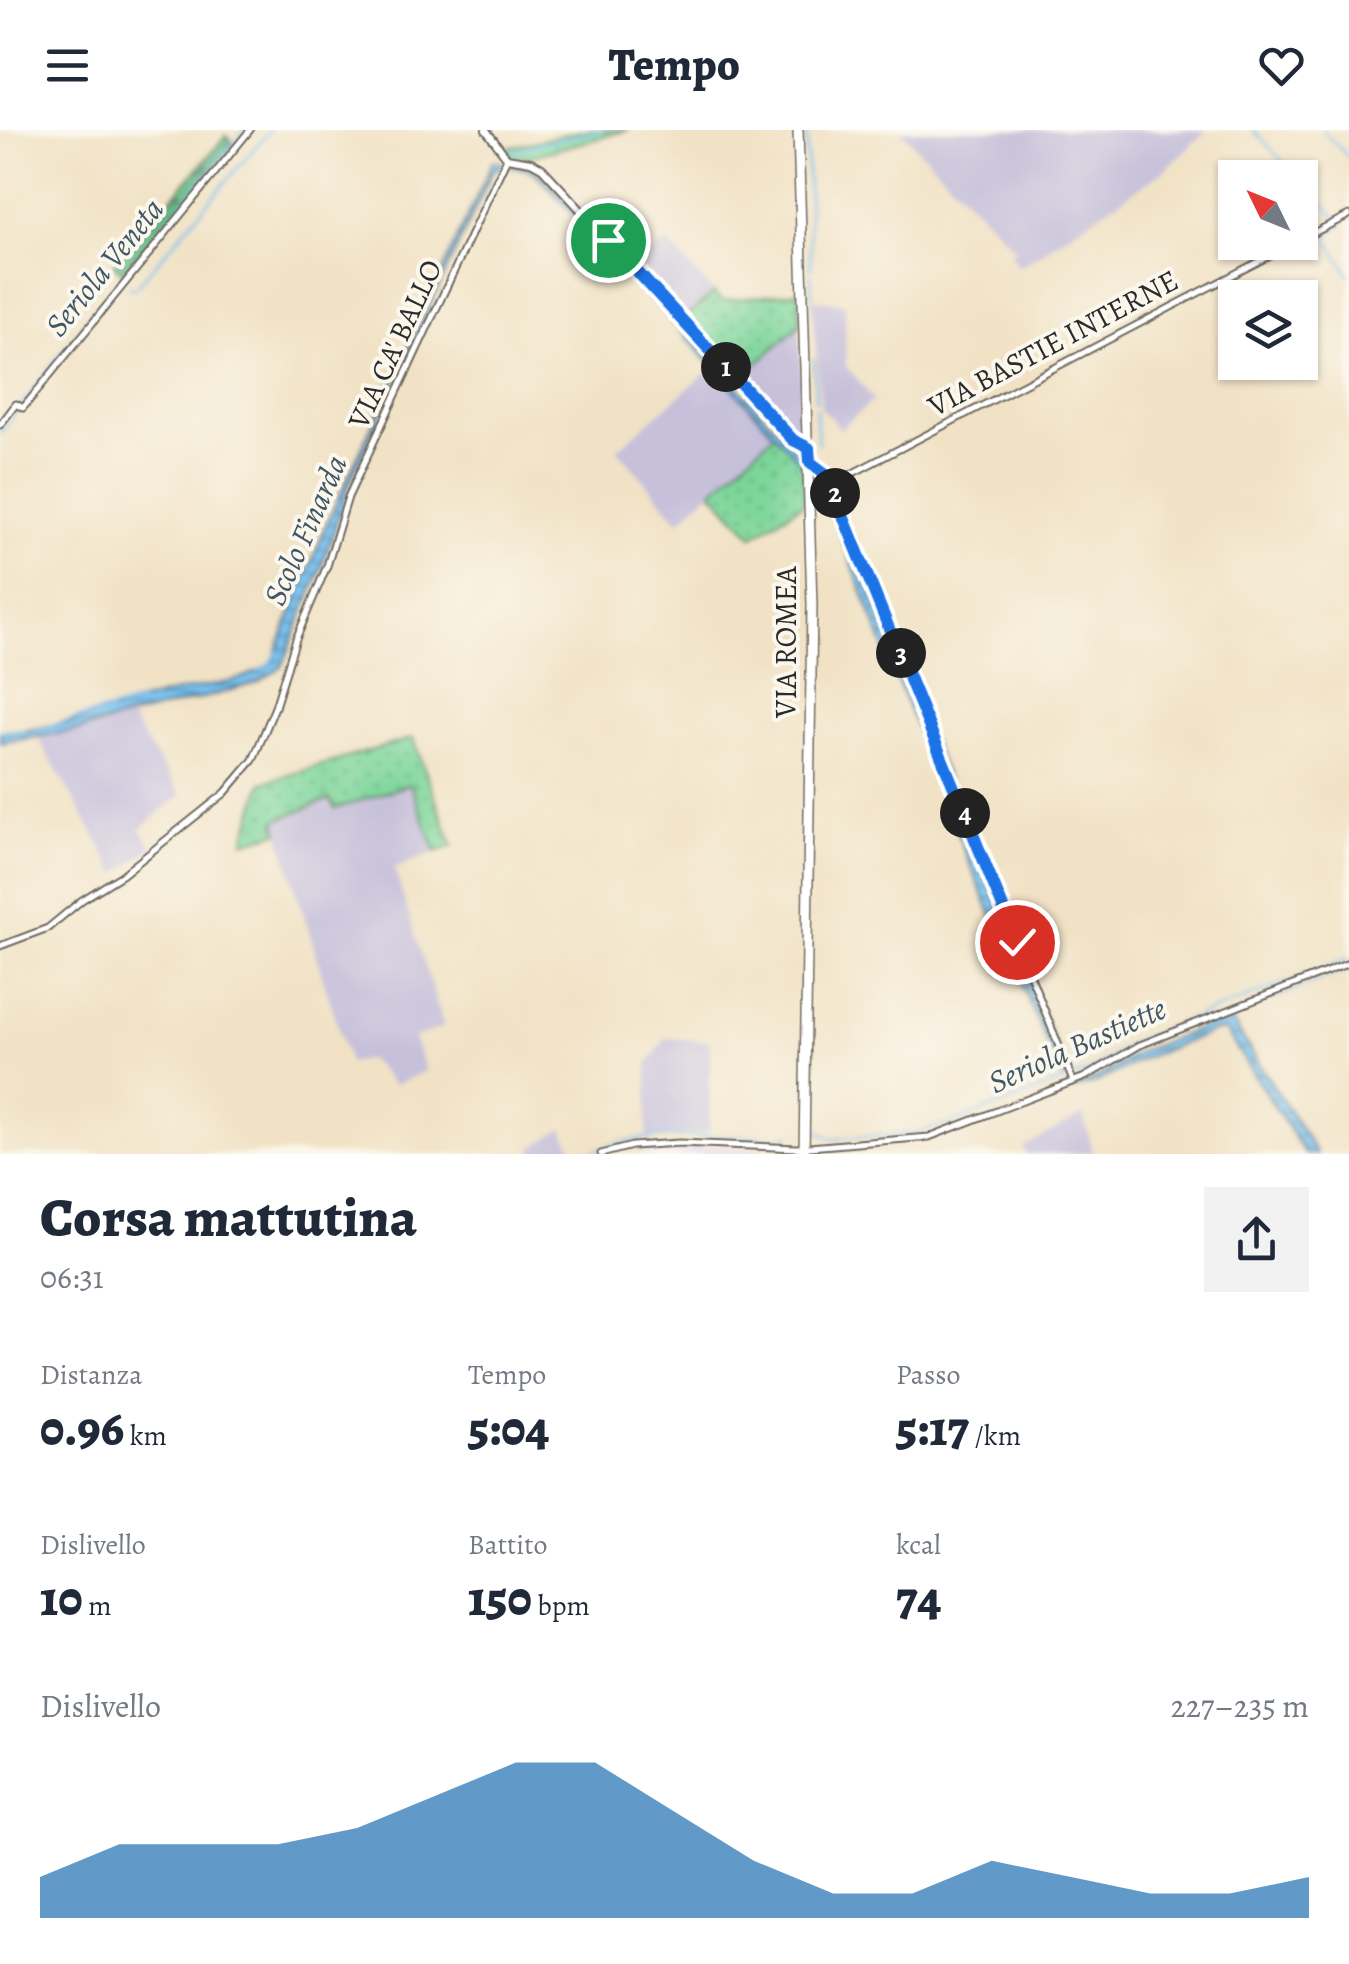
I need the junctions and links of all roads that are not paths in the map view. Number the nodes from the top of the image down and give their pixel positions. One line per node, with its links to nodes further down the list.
1 (250, 130): 8 (street)
2 (486, 130): 4 (street)
3 (798, 130): 9 (main road, VIA ROMEA)
4 (507, 158): 9 (street); 12 (street, VIA CA' BALLO)
5 (1346, 216): 6 (street, VIA BASTIE INTERNE)
6 (1318, 232)
7 (1263, 260): 11 (street, VIA BASTIE INTERNE)
8 (0, 425)
9 (809, 448): 10 (main road, VIA ROMEA)
10 (810, 462): 11 (street); 15 (main road, VIA ROMEA)
11 (832, 484): 14 (street)
12 (0, 946)
13 (1349, 964): 14 (street)
14 (1072, 1079): 15 (street)
15 (804, 1151): 16 (street)
16 (601, 1154)

